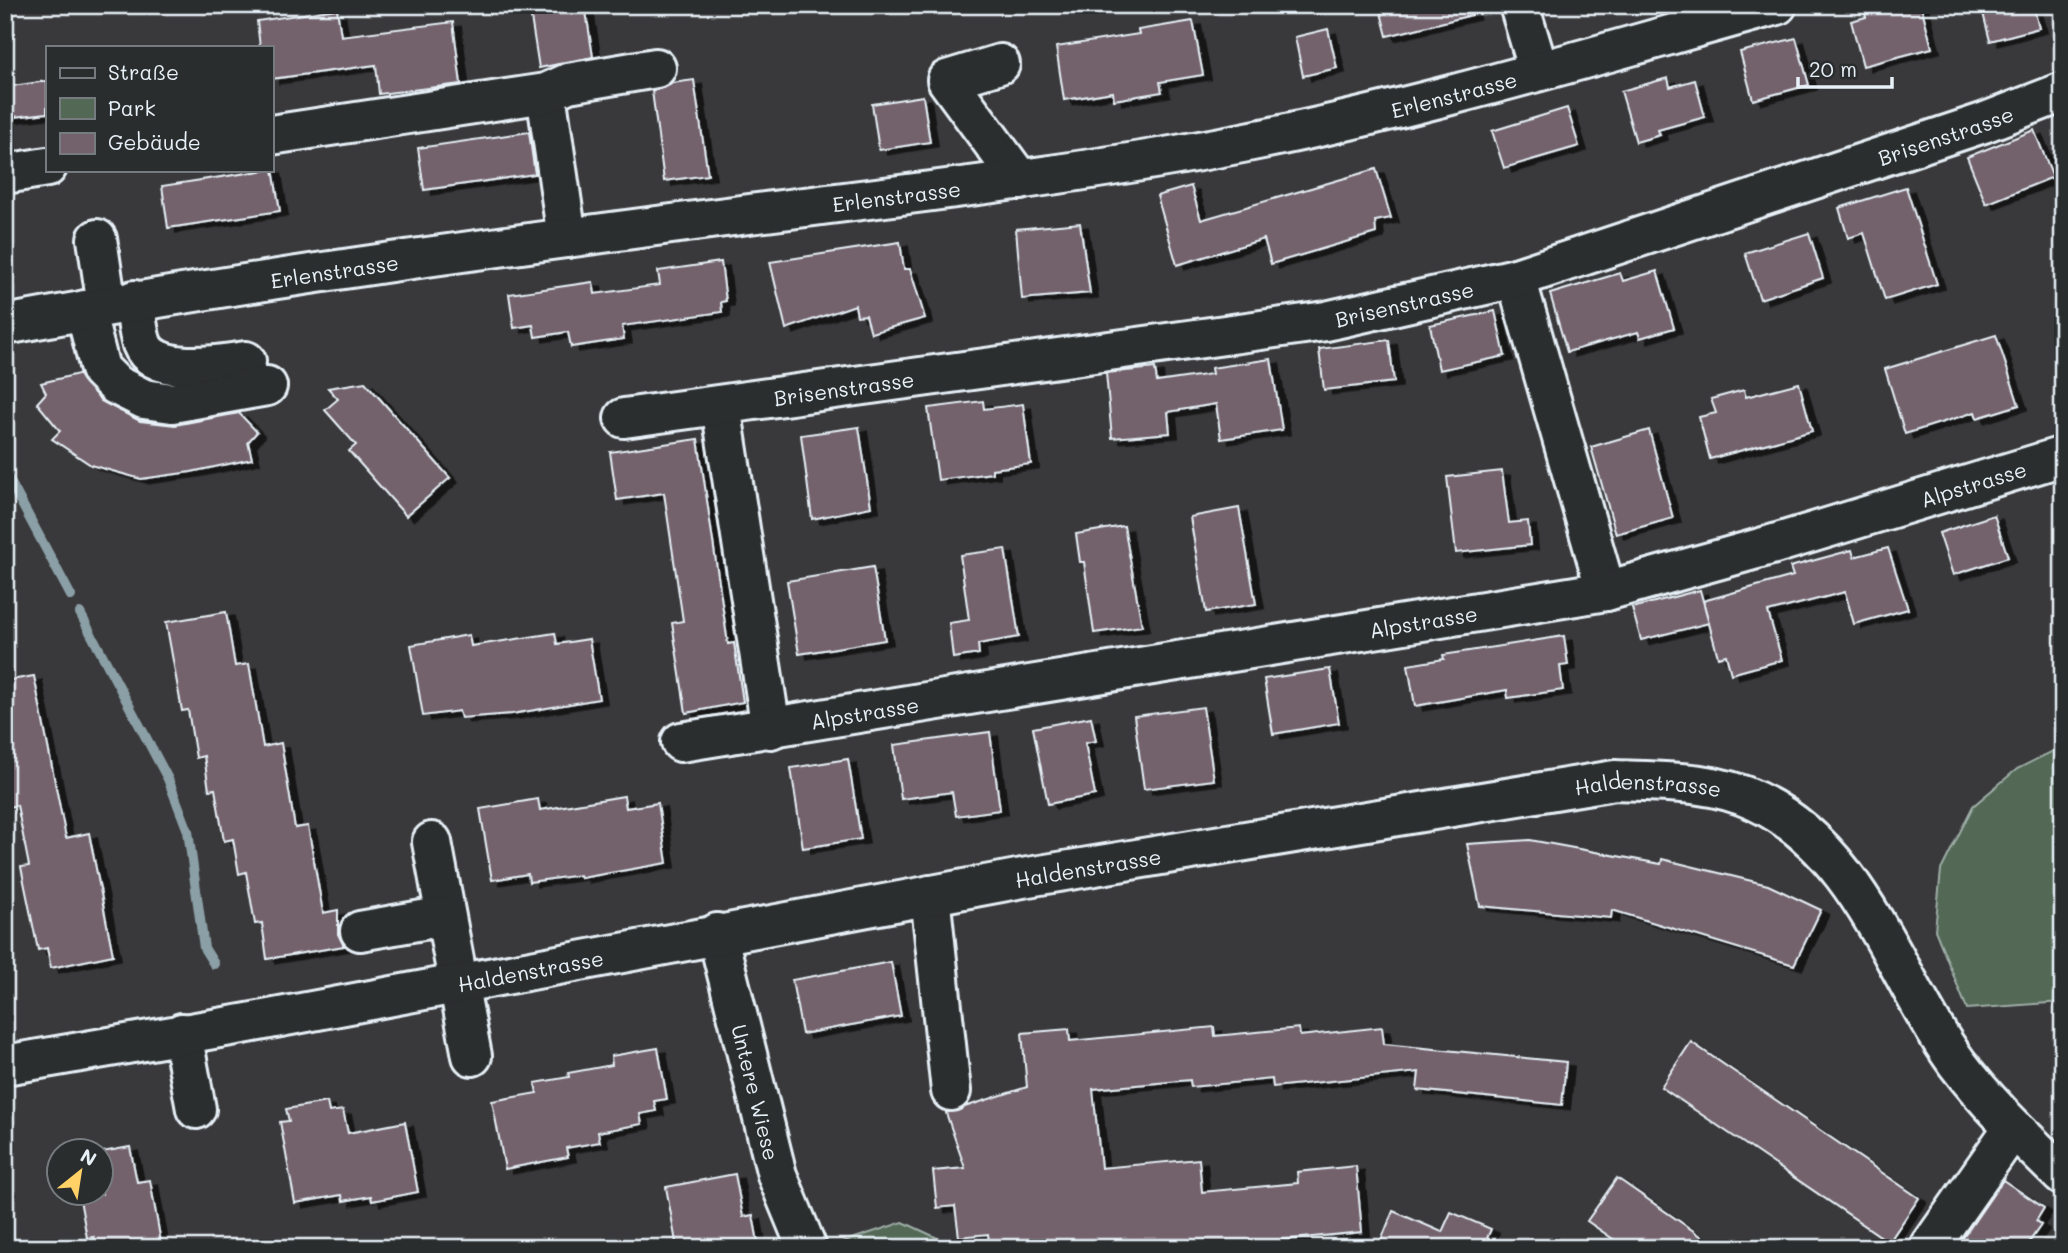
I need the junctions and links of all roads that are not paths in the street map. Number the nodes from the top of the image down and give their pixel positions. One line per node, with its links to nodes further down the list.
1 (1519, 5): 5 (street)
2 (1777, 5): 5 (street, Erlenstrasse)
3 (1000, 64): 11 (street)
4 (656, 68): 7 (street)
5 (1539, 71): 11 (street, Erlenstrasse)
6 (2063, 92): 14 (street, Brisenstrasse)
7 (546, 93): 8 (street); 12 (street)
8 (273, 135)
9 (46, 167): 10 (street)
10 (5, 174)
11 (1020, 180): 12 (street, Erlenstrasse)
12 (567, 237): 15 (street, Erlenstrasse)
13 (97, 239): 15 (street)
14 (1517, 278): 17 (street, Brisenstrasse); 20 (street)
15 (109, 305): 15 (street); 16 (street, Erlenstrasse)
16 (5, 325)
17 (721, 406): 18 (street, Brisenstrasse); 21 (street)
18 (624, 418)
19 (2063, 456): 20 (street, Alpstrasse)
20 (1606, 591): 21 (street, Alpstrasse)
21 (771, 729): 22 (street, Alpstrasse)
22 (681, 742)
23 (432, 842): 25 (street)
24 (930, 895): 27 (street, Haldenstrasse); 32 (street); 34 (street, Haldenstrasse)
25 (445, 916): 26 (street); 28 (street)
26 (360, 930)
27 (717, 933): 28 (street, Haldenstrasse); 36 (street, Untere Wiese)
28 (458, 982): 29 (street, Haldenstrasse); 30 (street)
29 (182, 1033): 31 (street, Haldenstrasse); 33 (street)
30 (472, 1056)
31 (5, 1065)
32 (951, 1091)
33 (196, 1109)
34 (2013, 1128): 35 (street, Haldenstrasse); 37 (street)
35 (2063, 1176)
36 (807, 1248)
37 (1930, 1248)

